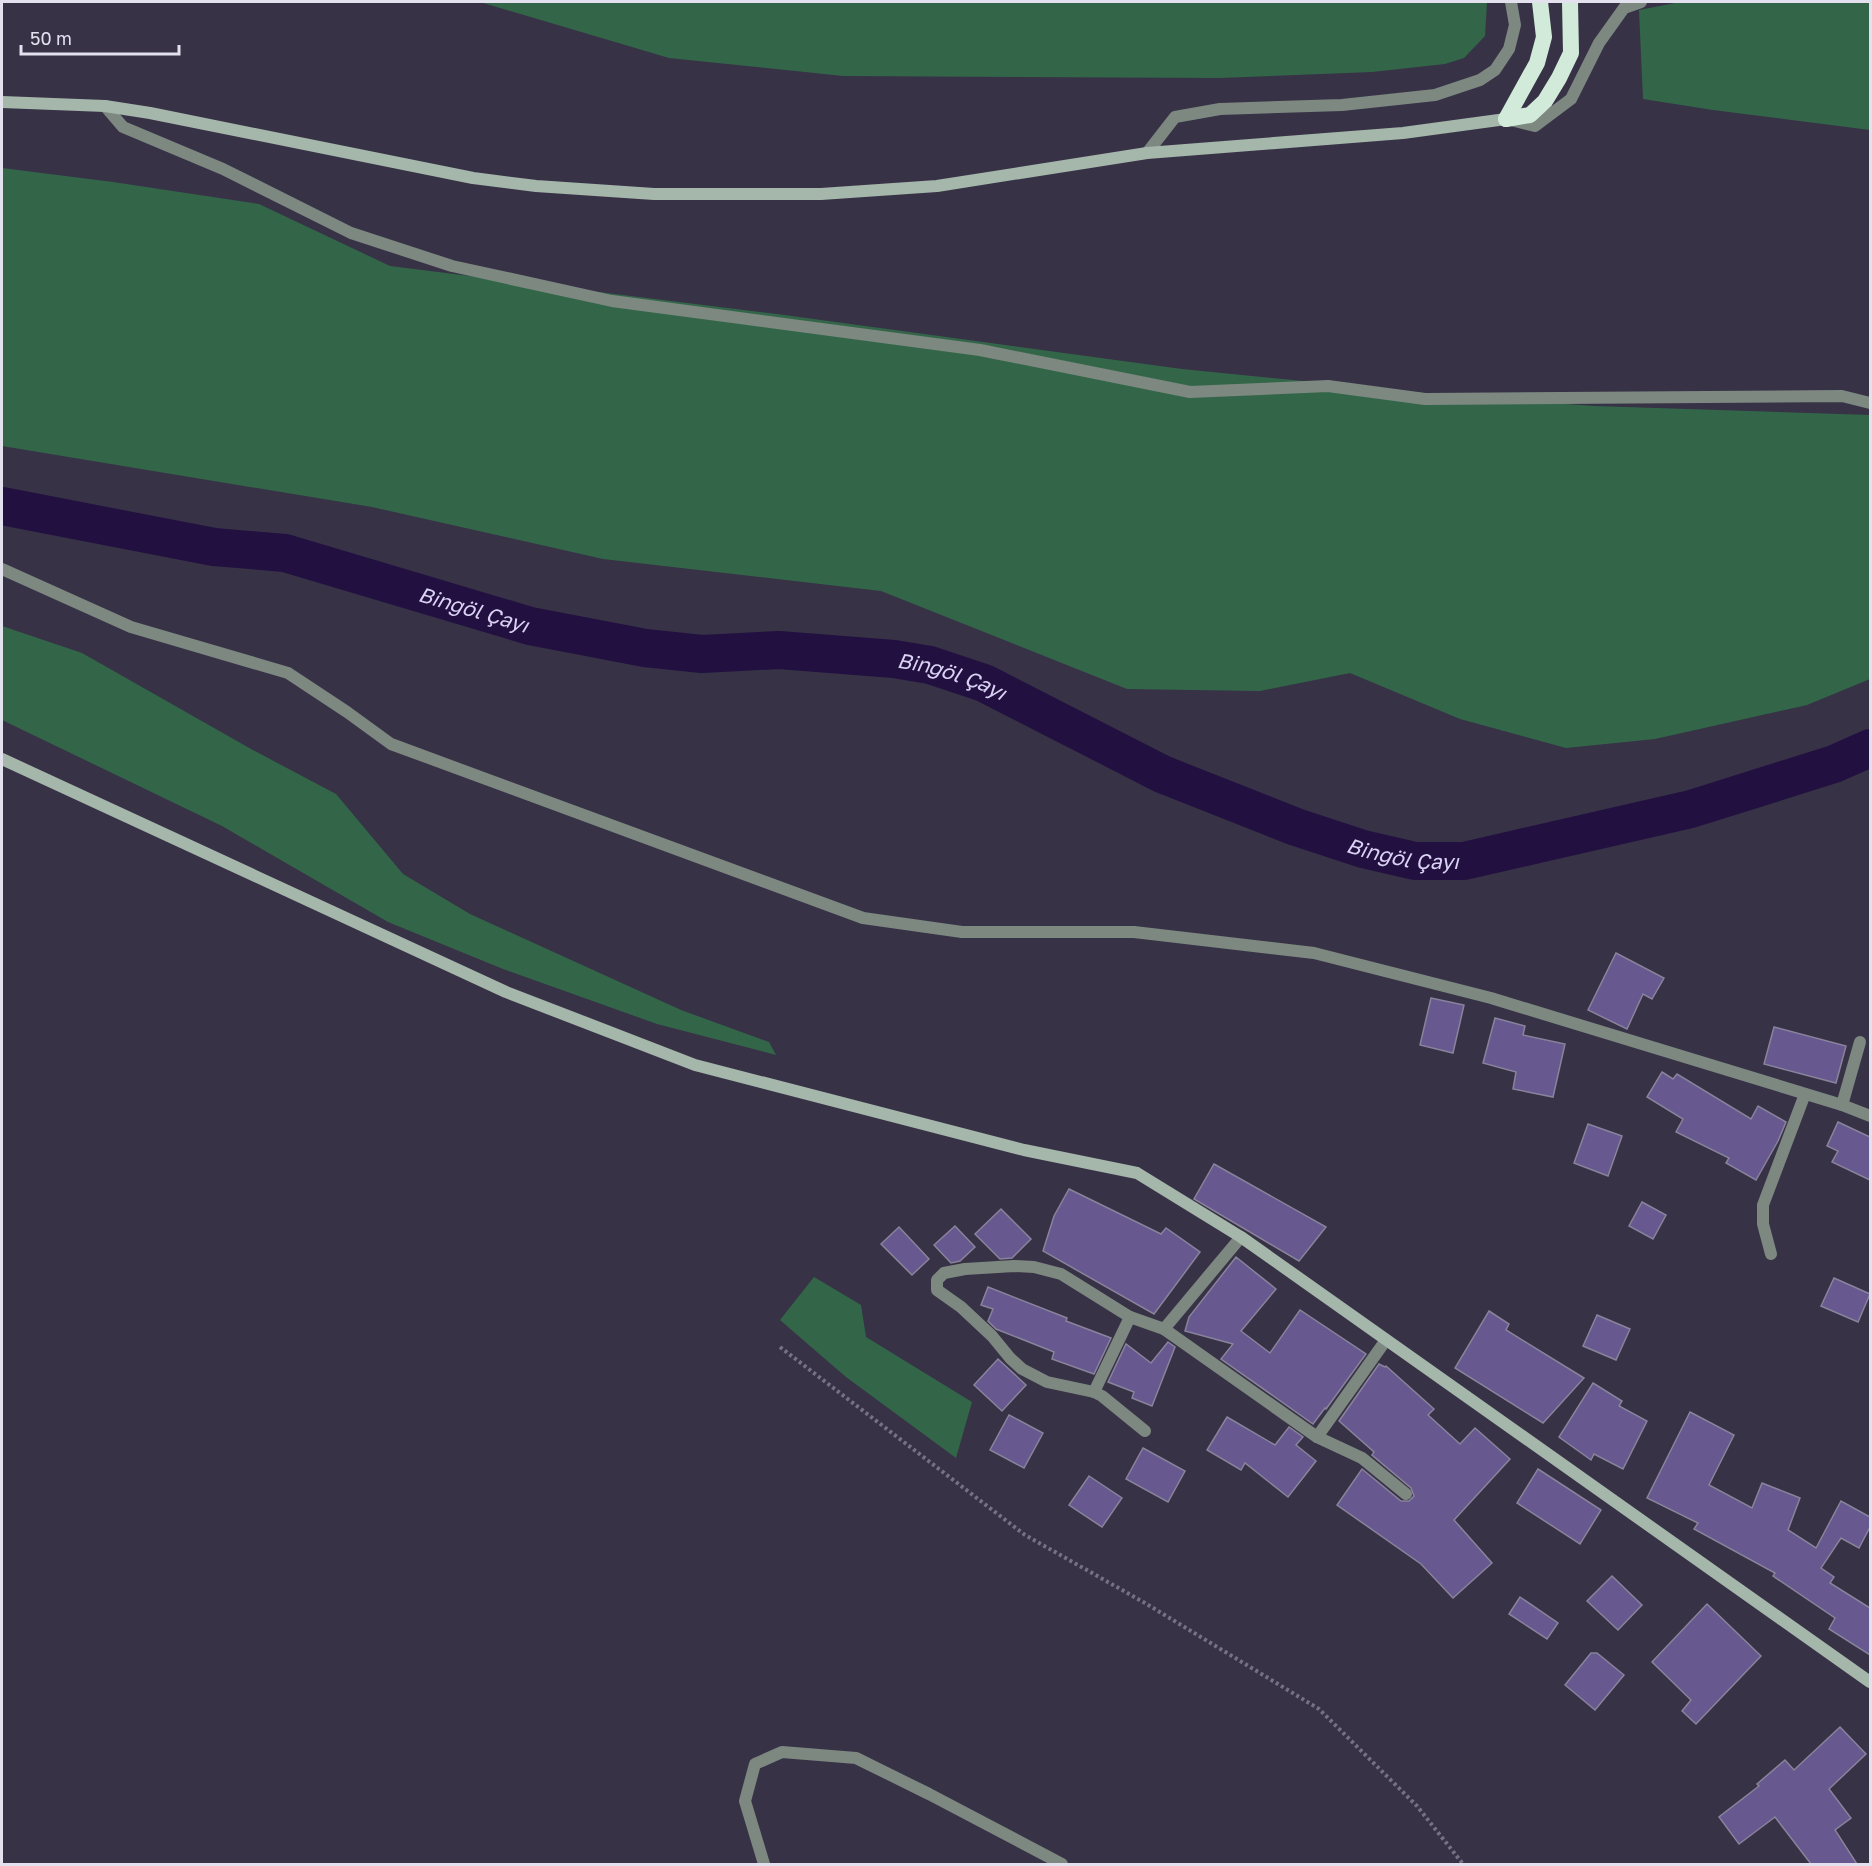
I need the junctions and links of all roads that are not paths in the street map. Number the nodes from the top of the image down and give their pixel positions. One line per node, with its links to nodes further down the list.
1 (1512, 2): 8 (street)
2 (1540, 2): 7 (highway)
3 (1570, 2): 7 (highway)
4 (1641, 2): 7 (street)
5 (2, 102): 6 (main road)
6 (105, 106): 8 (main road); 9 (street)
7 (1506, 119): 8 (main road)
8 (1147, 153)
9 (1870, 403)
10 (2, 569): 13 (street)
11 (2, 759): 16 (main road)
12 (1860, 1042): 14 (street)
13 (1805, 1094): 14 (street); 17 (street)
14 (1842, 1105): 15 (street)
15 (1870, 1116)
16 (1240, 1237): 19 (street); 20 (main road)
17 (1771, 1254)
18 (1130, 1317): 19 (street); 21 (street); 21 (street)
19 (1164, 1329): 23 (street)
20 (1386, 1340): 23 (street); 25 (main road)
21 (1094, 1392): 22 (street)
22 (1144, 1431)
23 (1317, 1437): 24 (street)
24 (1406, 1494)
25 (1870, 1682)
26 (764, 1864): 27 (street)
27 (1062, 1864)

